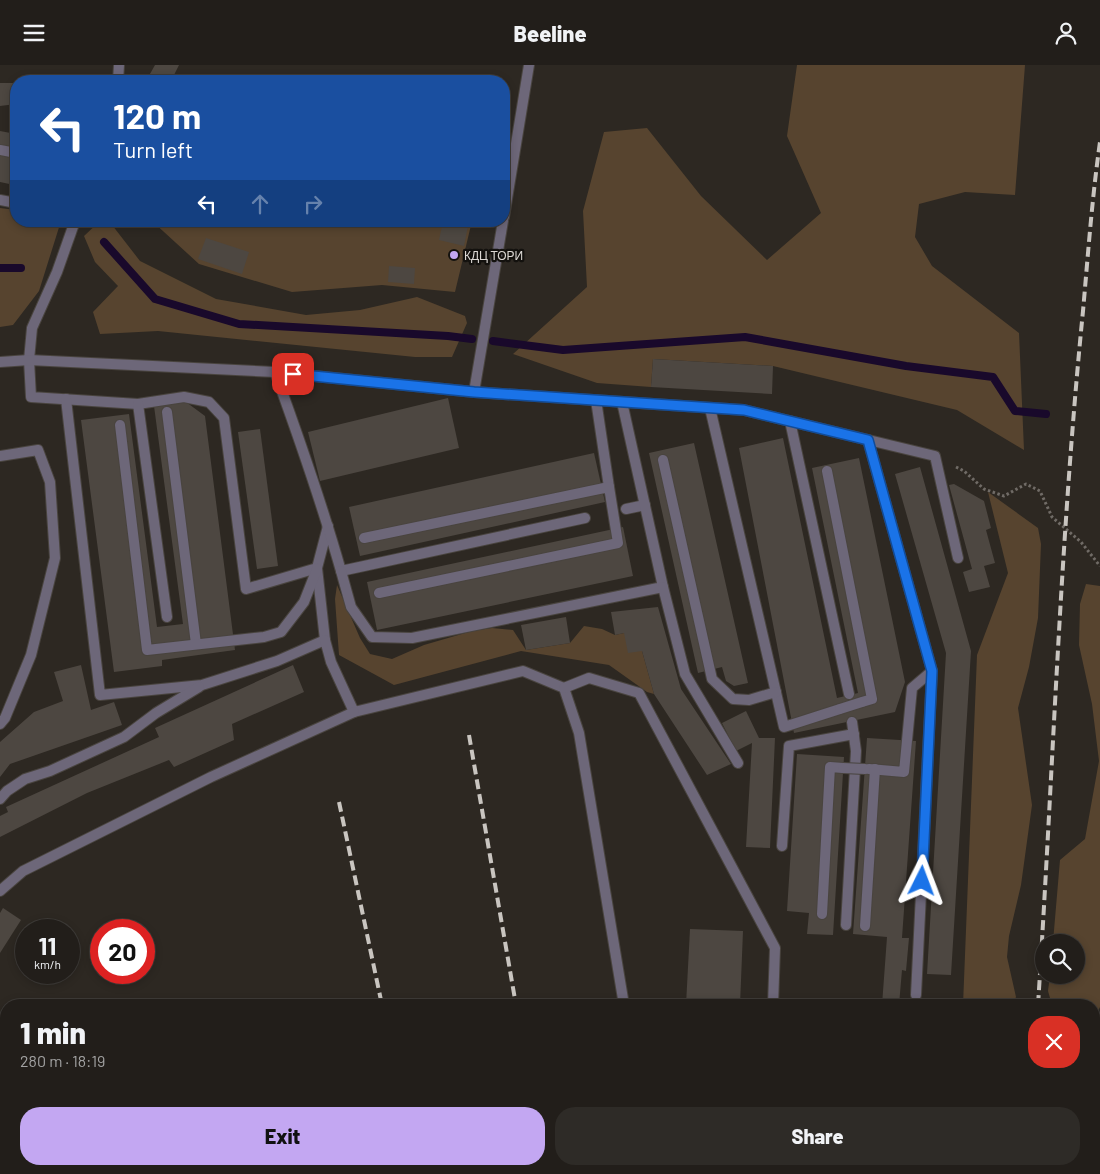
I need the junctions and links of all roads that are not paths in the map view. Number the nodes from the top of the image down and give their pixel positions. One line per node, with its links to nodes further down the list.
1 (529, 65): 2 (lane)
2 (510, 181)
3 (73, 227): 5 (lane)
4 (502, 227): 8 (lane)
5 (29, 359): 6 (lane); 7 (lane); 9 (lane)
6 (0, 362)
7 (275, 372): 8 (lane); 25 (lane)
8 (474, 392): 10 (lane)
9 (66, 399): 12 (lane); 36 (lane)
10 (596, 400): 11 (lane); 21 (lane)
11 (622, 402): 13 (lane); 22 (lane)
12 (138, 404): 28 (lane); 32 (lane)
13 (710, 407): 15 (lane); 38 (lane)
14 (167, 412): 34 (lane)
15 (790, 421): 17 (lane); 39 (lane)
16 (120, 425): 34 (lane)
17 (868, 440): 27 (lane); 35 (lane)
18 (0, 456): 42 (lane)
19 (663, 460): 38 (lane)
20 (827, 471): 38 (lane, bridge)
21 (609, 487): 26 (lane); 31 (lane)
22 (645, 505): 23 (lane); 30 (lane)
23 (626, 509)
24 (585, 518): 29 (lane)
25 (328, 526): 28 (lane); 29 (lane)
26 (364, 538)
27 (958, 557)
28 (317, 568): 33 (lane); 34 (lane)
29 (341, 571): 30 (lane)
30 (663, 587): 44 (lane)
31 (379, 593)
32 (168, 617)
33 (325, 640): 36 (lane); 40 (lane)
34 (196, 644)
35 (932, 671): 45 (lane); 52 (lane)
36 (202, 685): 46 (lane)
37 (564, 688): 40 (lane); 53 (lane); 54 (lane)
38 (776, 692)
39 (849, 694)
40 (354, 712): 48 (lane)
41 (852, 722): 43 (lane)
42 (0, 724)
43 (854, 734): 47 (lane); 50 (lane)
44 (738, 763)
45 (870, 769): 49 (lane, bridge); 51 (lane)
46 (0, 799)
47 (782, 846)
48 (0, 891)
49 (822, 914)
50 (846, 925)
51 (866, 926)
52 (916, 995)
53 (623, 999)
54 (773, 999)

